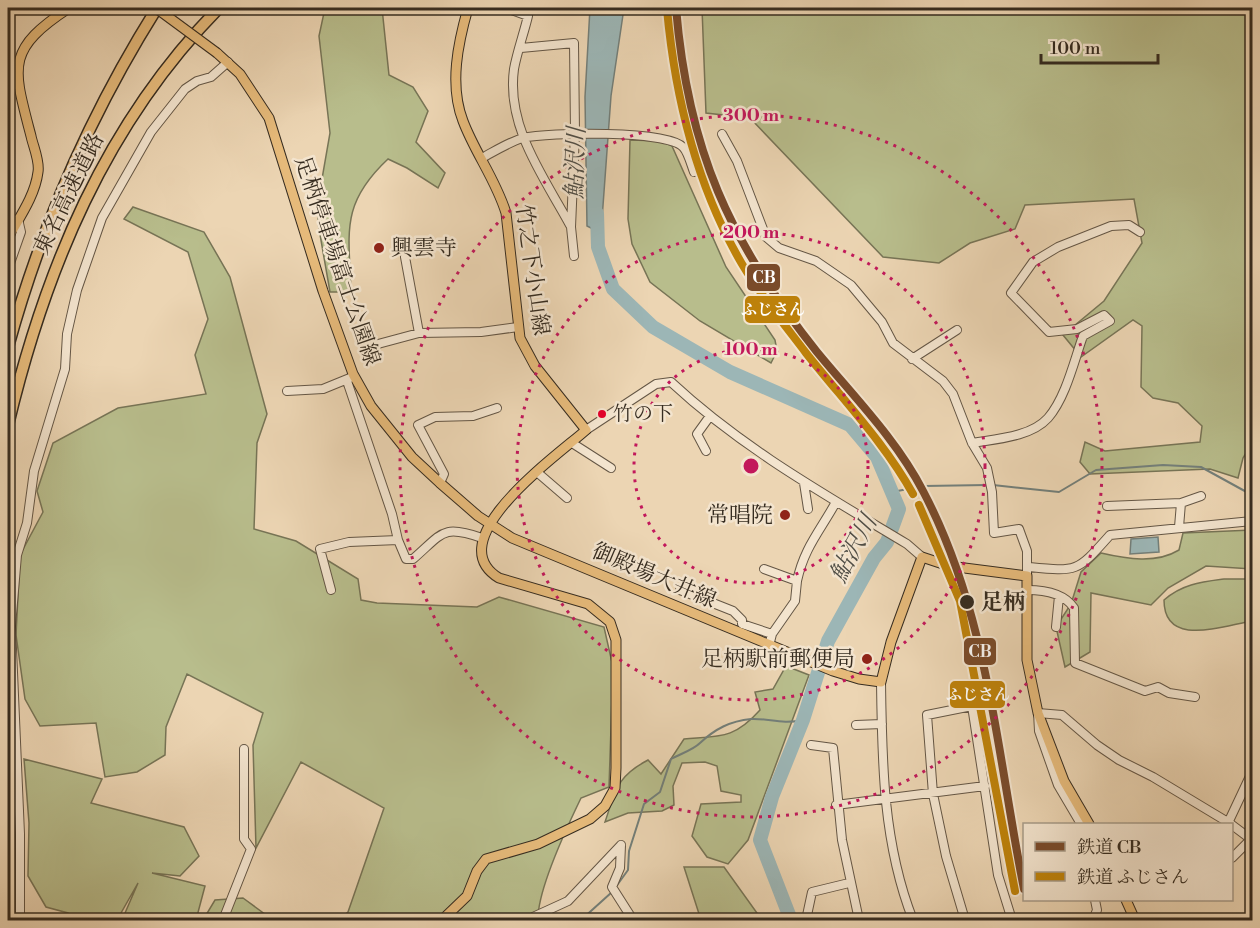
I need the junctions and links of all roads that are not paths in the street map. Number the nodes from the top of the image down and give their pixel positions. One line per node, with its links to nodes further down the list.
1 (69, 8): 13 (main road)
2 (156, 8): 7 (main road, 足柄停車場富士公園線, bridge); 24 (highway, 東名高速道路)
3 (219, 8): 30 (highway, 東名高速道路)
4 (468, 8): 11 (main road, 竹之下小山線)
5 (506, 8): 6 (street)
6 (521, 48): 8 (street); 10 (street)
7 (228, 63): 26 (main road, 足柄停車場富士公園線); 58 (street)
8 (578, 133): 10 (street); 12 (street); 14 (street)
9 (723, 134): 25 (street)
10 (524, 138): 11 (street); 14 (street)
11 (482, 158): 20 (main road, 竹之下小山線)
12 (694, 172)
13 (18, 219): 16 (main road); 19 (street)
14 (571, 227): 17 (street)
15 (1140, 232): 33 (street)
16 (8, 238)
17 (574, 256)
18 (405, 257): 22 (street)
19 (8, 269)
20 (518, 327): 22 (street); 31 (main road, 竹之下小山線)
21 (957, 330): 25 (street)
22 (419, 333): 23 (street)
23 (378, 344)
24 (8, 347)
25 (912, 359): 33 (street)
26 (350, 378): 27 (street); 37 (main road, 足柄停車場富士公園線); 49 (street)
27 (286, 391)
28 (497, 408): 37 (street)
29 (710, 416): 31 (street); 34 (street); 38 (street)
30 (8, 425)
31 (586, 430): 32 (main road)
32 (572, 442): 35 (street); 36 (main road)
33 (972, 442): 52 (street)
34 (706, 451)
35 (611, 468)
36 (538, 473): 40 (street); 46 (main road)
37 (440, 483): 46 (main road, 足柄停車場富士公園線)
38 (804, 483): 41 (street); 44 (street)
39 (1201, 496): 42 (street)
40 (567, 498)
41 (836, 502): 50 (street); 53 (street)
42 (1181, 503): 43 (street); 47 (street)
43 (1107, 506)
44 (808, 508)
45 (1252, 521): 47 (street)
46 (490, 523): 48 (main road); 61 (main road, 御殿場大井線)
47 (1179, 527): 52 (street)
48 (482, 538): 49 (street); 86 (main road)
49 (398, 540): 54 (street)
50 (922, 557): 52 (main road); 62 (main road)
51 (764, 569): 53 (street)
52 (1028, 572): 56 (main road)
53 (797, 580): 60 (street)
54 (331, 590)
55 (680, 590): 60 (street)
56 (1027, 590): 57 (street); 64 (main road)
57 (1059, 596): 59 (street); 63 (street)
58 (9, 626): 84 (street)
59 (1056, 627)
60 (772, 634): 61 (street)
61 (769, 646): 62 (main road, 御殿場大井線)
62 (881, 682): 65 (street)
63 (1195, 697)
64 (1038, 713): 74 (street); 75 (main road); 76 (street)
65 (882, 724): 66 (street); 72 (street)
66 (856, 725)
67 (812, 746): 73 (street)
68 (244, 749): 85 (street)
69 (1252, 772): 77 (street)
70 (986, 786): 71 (street); 71 (street); 93 (street)
71 (933, 794): 72 (street); 92 (street)
72 (885, 800): 73 (street); 91 (street)
73 (836, 805): 81 (street)
74 (1080, 823)
75 (1088, 823)
76 (1228, 823)
77 (1230, 823)
78 (1233, 826): 79 (street)
79 (1252, 839): 80 (street)
80 (1233, 857)
81 (849, 883): 89 (street); 90 (street)
82 (1095, 901): 94 (street)
83 (1126, 901): 95 (main road)
84 (20, 921)
85 (224, 921)
86 (442, 921)
87 (532, 921): 88 (street)
88 (633, 921)
89 (806, 921)
90 (859, 921)
91 (913, 921)
92 (965, 921)
93 (1012, 921)
94 (1093, 921)
95 (1135, 921)

